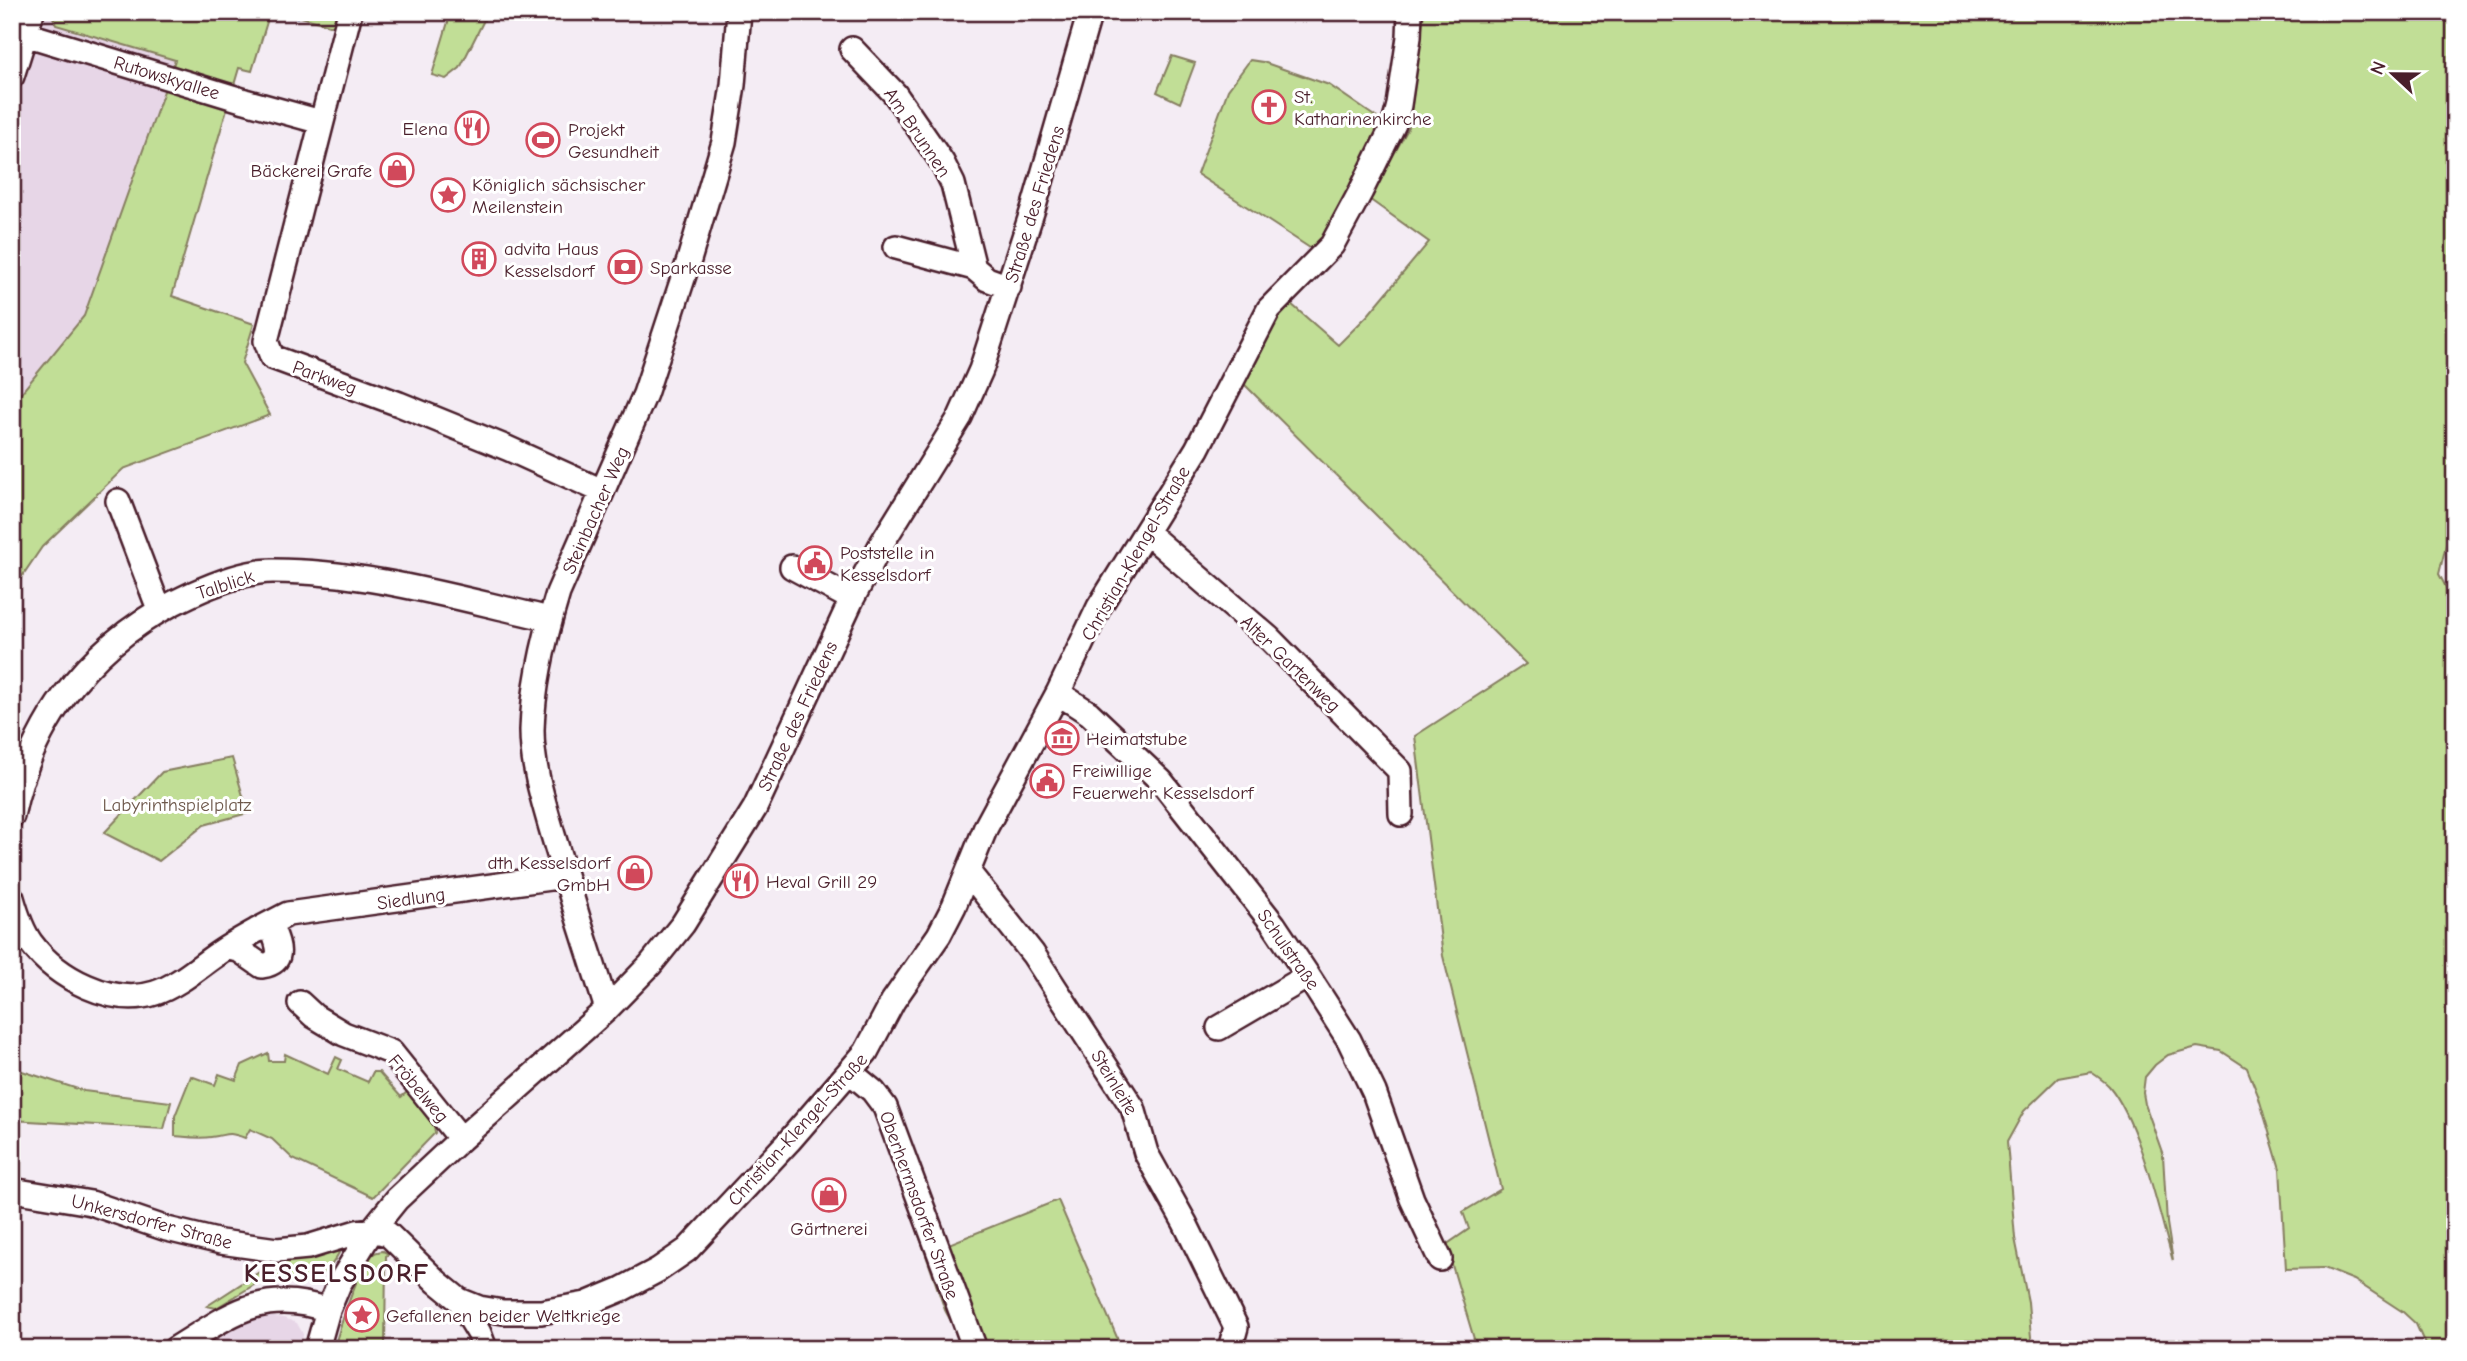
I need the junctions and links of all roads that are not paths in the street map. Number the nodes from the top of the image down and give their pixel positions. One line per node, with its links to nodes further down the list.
1 (350, 12): 8 (street, Parkweg)
2 (739, 12): 12 (street, Steinbacher Weg)
3 (1090, 12): 11 (street, Straße des Friedens)
4 (1410, 12): 14 (street, Christian-Klengel-Straße)
5 (24, 25): 7 (street); 8 (street, Rutowskyallee)
6 (852, 48): 10 (street, Am Brunnen)
7 (12, 76)
8 (321, 122): 12 (street, Parkweg)
9 (896, 247): 10 (street)
10 (974, 268): 11 (street)
11 (1009, 287): 16 (street, Straße des Friedens)
12 (602, 491): 18 (street, Steinbacher Weg)
13 (118, 501): 17 (street)
14 (1146, 532): 19 (street, Christian-Klengel-Straße); 20 (street, Alter Gartenweg)
15 (792, 567): 16 (street)
16 (852, 599): 29 (street, Straße des Friedens)
17 (159, 609): 18 (street, Talblick); 21 (street, Talblick)
18 (550, 619): 23 (street, Steinbacher Weg)
19 (1058, 693): 22 (street, Christian-Klengel-Straße); 27 (street, Schulstraße)
20 (1401, 814)
21 (12, 816)
22 (969, 873): 31 (street, Christian-Klengel-Straße); 42 (street, Steinleite)
23 (565, 876): 25 (street, Siedlung); 29 (street, Steinbacher Weg)
24 (12, 898): 26 (street)
25 (261, 928): 26 (street); 26 (street)
26 (227, 948)
27 (1308, 976): 30 (street); 35 (street, Schulstraße)
28 (300, 1003): 32 (street, Fröbelweg)
29 (607, 1009): 32 (street, Straße des Friedens)
30 (1219, 1028)
31 (850, 1072): 36 (street, Christian-Klengel-Straße); 41 (street, Oberhermsdorfer Straße)
32 (461, 1139): 34 (street, Straße des Friedens)
33 (12, 1191): 34 (street, Unkersdorfer Straße)
34 (372, 1230): 36 (street, Christian-Klengel-Straße); 37 (street, Straße des Friedens)
35 (1440, 1259)
36 (459, 1300): 40 (street, Christian-Klengel-Straße)
37 (328, 1310): 38 (street); 39 (street, Straße des Friedens)
38 (175, 1349)
39 (317, 1349)
40 (485, 1349)
41 (975, 1349)
42 (1230, 1349)

